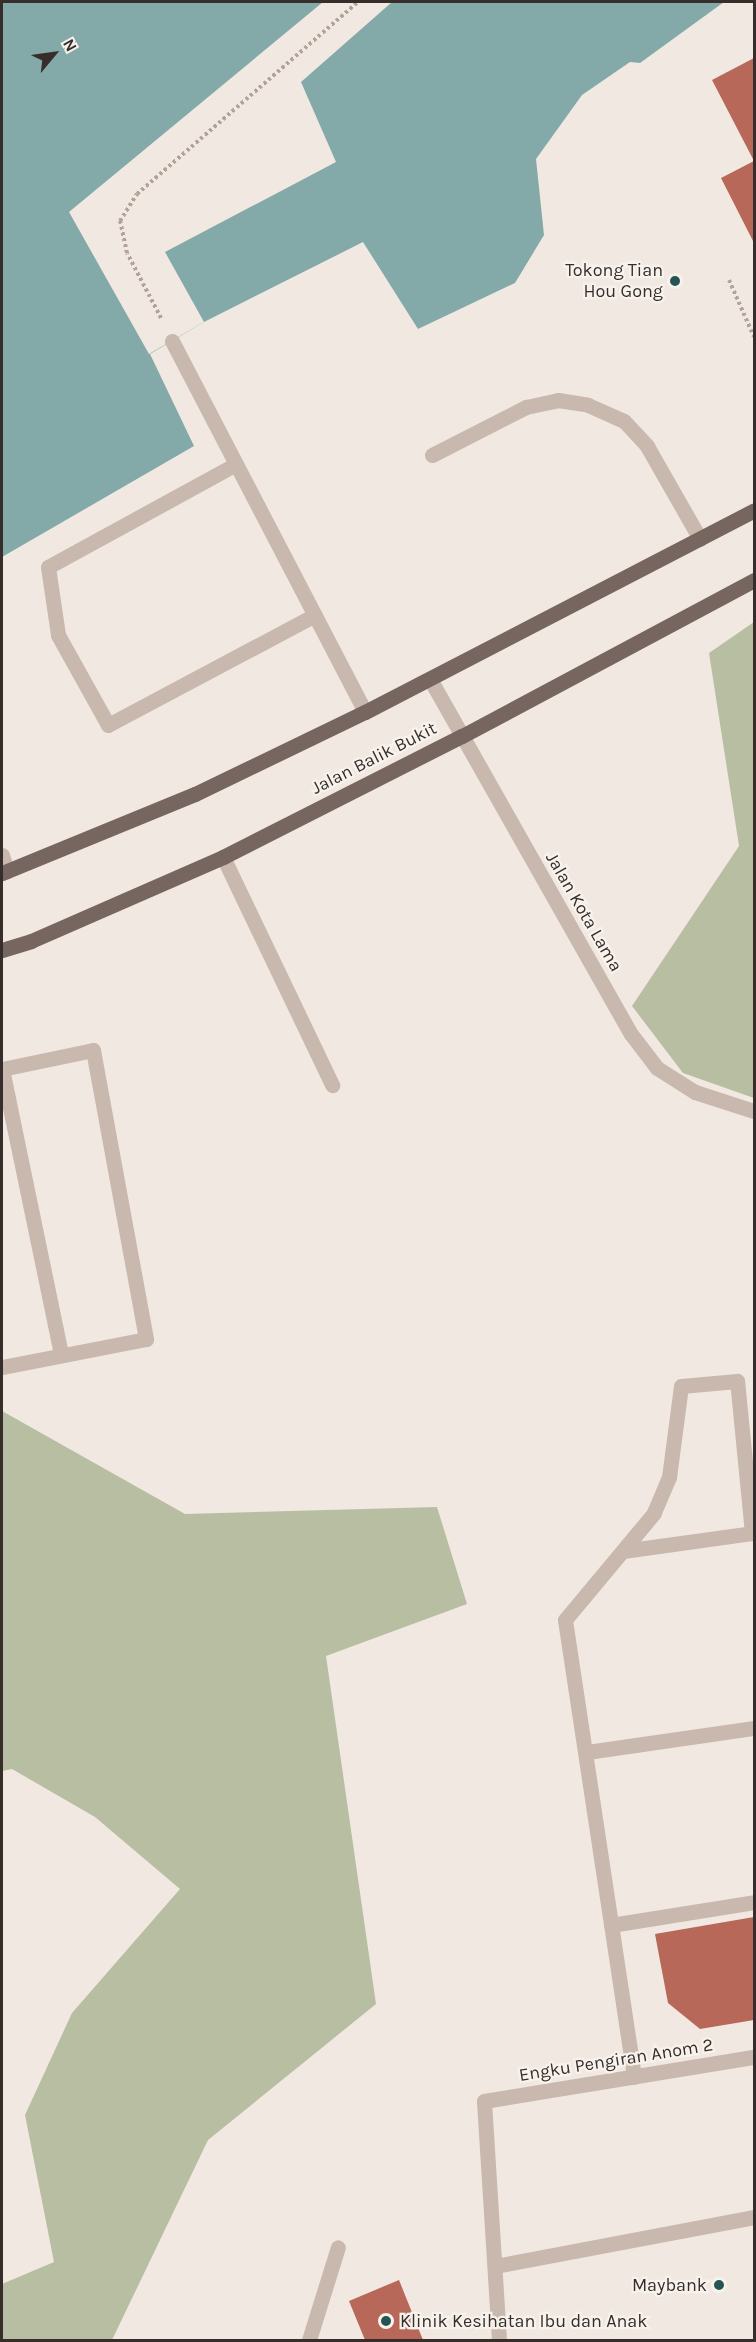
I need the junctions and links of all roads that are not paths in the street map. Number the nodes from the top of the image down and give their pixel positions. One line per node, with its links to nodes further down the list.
1 (172, 341): 3 (street)
2 (432, 455): 5 (street)
3 (236, 464): 7 (street); 7 (street)
4 (754, 510): 5 (main road)
5 (700, 539): 8 (main road)
6 (754, 580): 10 (main road, Jalan Balik Bukit)
7 (315, 615): 9 (street)
8 (430, 679): 9 (main road); 10 (street, Jalan Kota Lama)
9 (365, 712): 13 (main road)
10 (462, 736): 12 (main road, Jalan Balik Bukit); 17 (street, Jalan Kota Lama)
11 (2, 855): 13 (street)
12 (223, 857): 14 (main road, Jalan Balik Bukit); 16 (street)
13 (4, 872)
14 (2, 950)
15 (2, 1069): 18 (street); 18 (street)
16 (332, 1085)
17 (754, 1111)
18 (61, 1356): 19 (street)
19 (2, 1367)
20 (623, 1551): 20 (street); 22 (street)
21 (754, 1728): 22 (street)
22 (587, 1752): 24 (street)
23 (754, 1902): 24 (street)
24 (611, 1925): 26 (street)
25 (754, 2057): 26 (street, Engku Pengiran Anom 2)
26 (633, 2077): 29 (street, Engku Pengiran Anom 2)
27 (754, 2217): 29 (street)
28 (338, 2247): 30 (street)
29 (495, 2266): 31 (street)
30 (309, 2340)
31 (499, 2340)

